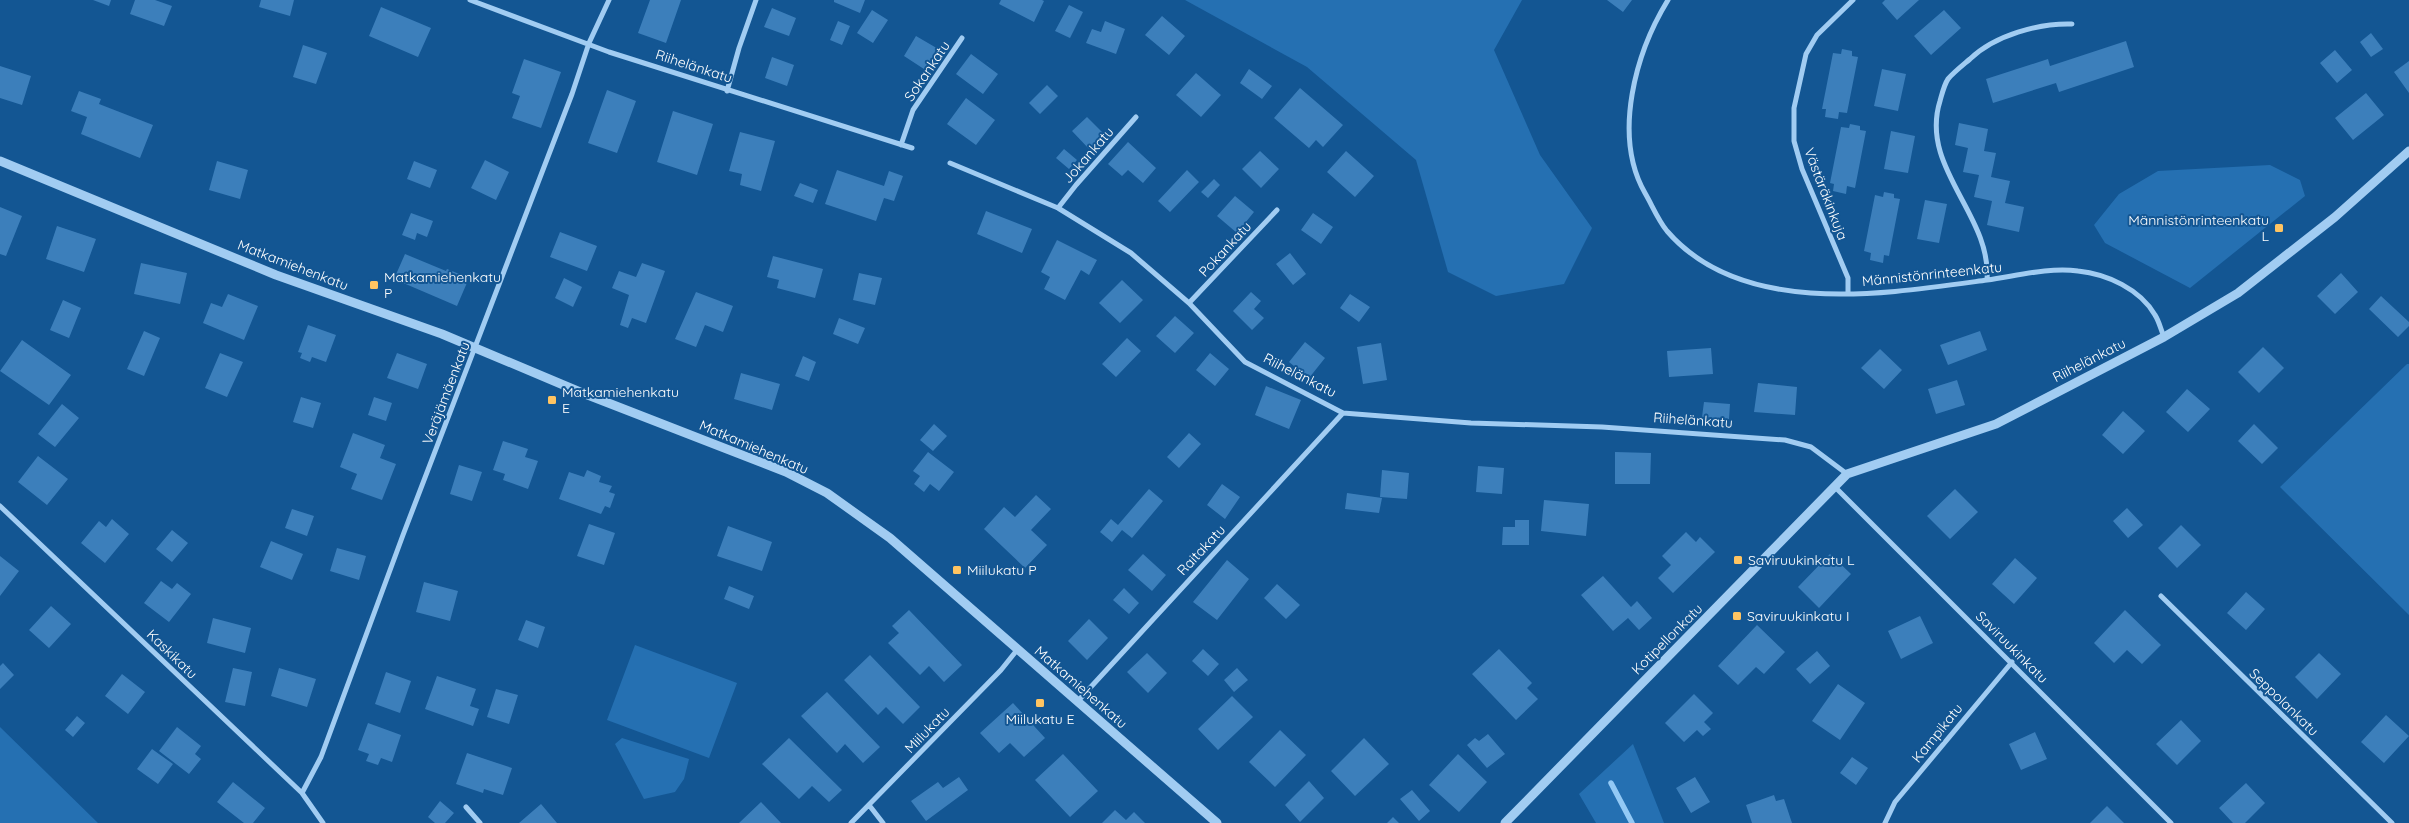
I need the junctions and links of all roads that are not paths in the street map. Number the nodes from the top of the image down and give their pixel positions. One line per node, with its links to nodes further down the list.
1 (470, 0): 8 (street, Riihelänkatu)
2 (609, 0): 8 (street, Veräjämäenkatu)
3 (756, 0): 9 (street)
4 (1668, 0): 19 (street, Männistönrinteenkatu)
5 (1853, 0): 19 (street, Västäräkinkuja)
6 (2072, 24): 18 (street)
7 (962, 38): 11 (street, Sokankatu)
8 (589, 44): 9 (street, Riihelänkatu); 22 (street, Veräjämäenkatu)
9 (727, 91): 11 (street, Riihelänkatu)
10 (1136, 117): 16 (street, Jokankatu)
11 (901, 145): 12 (street, Riihelänkatu)
12 (912, 148)
13 (2409, 151): 21 (street, Riihelänkatu)
14 (0, 161): 22 (street, Matkamiehenkatu)
15 (950, 163): 16 (street, Riihelänkatu)
16 (1058, 208): 20 (street, Riihelänkatu)
17 (1277, 210): 20 (street, Pokankatu)
18 (1987, 280): 19 (street, Männistönrinteenkatu); 21 (street, Männistönrinteenkatu)
19 (1848, 294)
20 (1189, 303): 23 (street, Riihelänkatu)
21 (2164, 337): 24 (street, Riihelänkatu)
22 (475, 349): 28 (street, Matkamiehenkatu); 31 (street, Veräjämäenkatu)
23 (1343, 413): 24 (street, Riihelänkatu); 30 (street, Raitakatu)
24 (1847, 474): 25 (street, Kotipellonkatu)
25 (1836, 488): 29 (street, Saviruukinkatu); 39 (street, Kotipellonkatu)
26 (0, 506): 31 (street, Kaskikatu)
27 (2161, 596): 42 (street, Seppolankatu)
28 (1017, 650): 30 (street, Matkamiehenkatu); 32 (street, Miilukatu)
29 (2012, 662): 40 (street, Kampikatu); 41 (street, Saviruukinkatu)
30 (1077, 702): 38 (street, Matkamiehenkatu)
31 (302, 793): 34 (street, Kaskikatu)
32 (869, 805): 36 (street, Miilukatu); 37 (street)
33 (466, 807): 35 (street)
34 (323, 823)
35 (480, 823)
36 (851, 823)
37 (883, 823)
38 (1217, 823)
39 (1505, 823)
40 (1885, 823)
41 (2171, 823)
42 (2392, 823)

